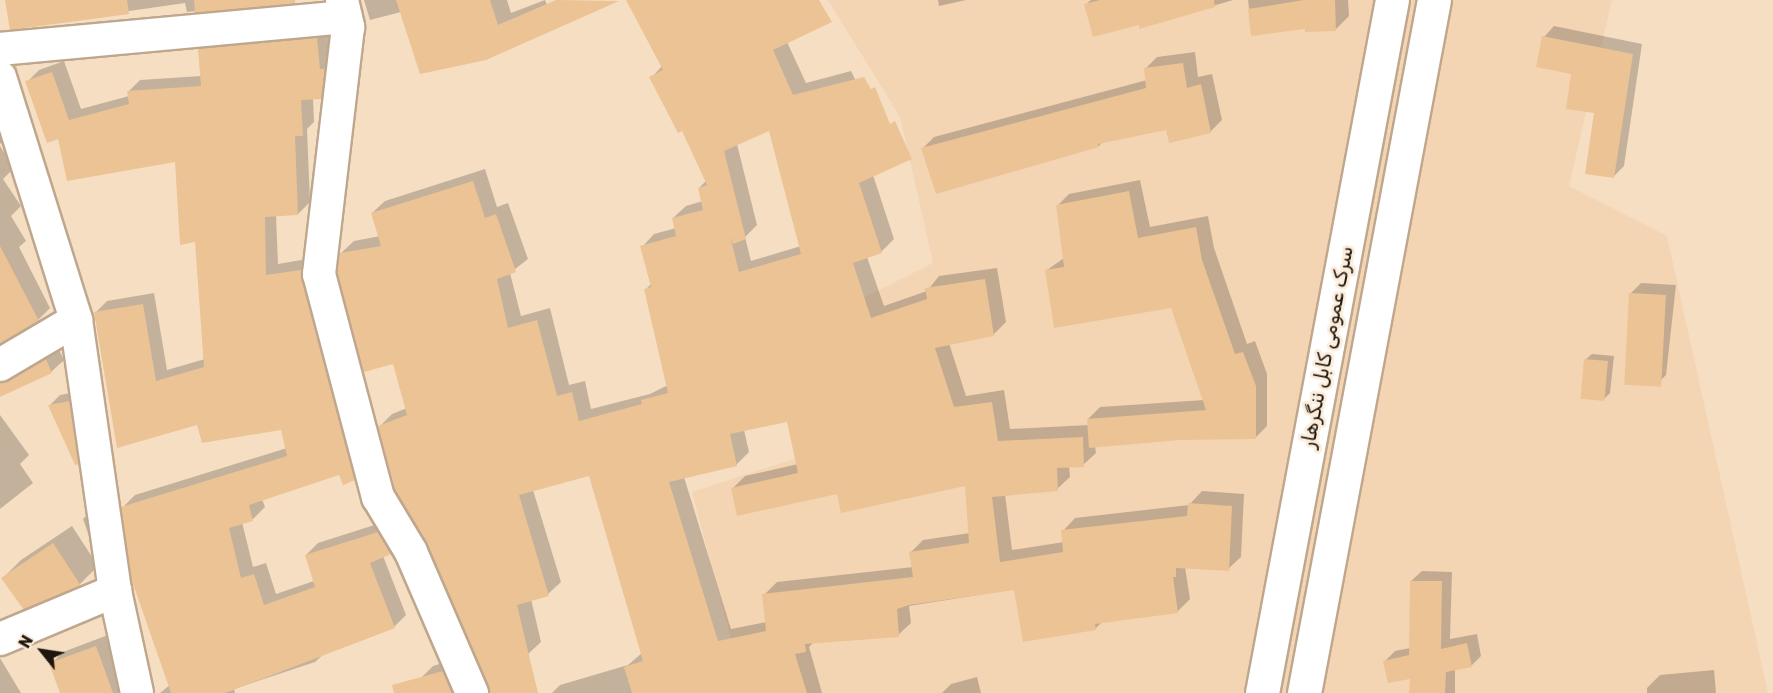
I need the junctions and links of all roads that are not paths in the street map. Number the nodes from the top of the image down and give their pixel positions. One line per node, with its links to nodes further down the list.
1 (1392, 0): 12 (highway, سرک عمومی کابل ننگرهار)
2 (1434, 0): 13 (highway, سرک عمومی کابل ننگرهار)
3 (344, 8): 4 (street); 11 (street)
4 (0, 49)
5 (0, 77): 6 (street)
6 (76, 320): 7 (street); 8 (street)
7 (0, 365)
8 (115, 591): 9 (street); 10 (street)
9 (0, 639)
10 (137, 693)
11 (472, 693)
12 (1262, 693)
13 (1304, 693)

